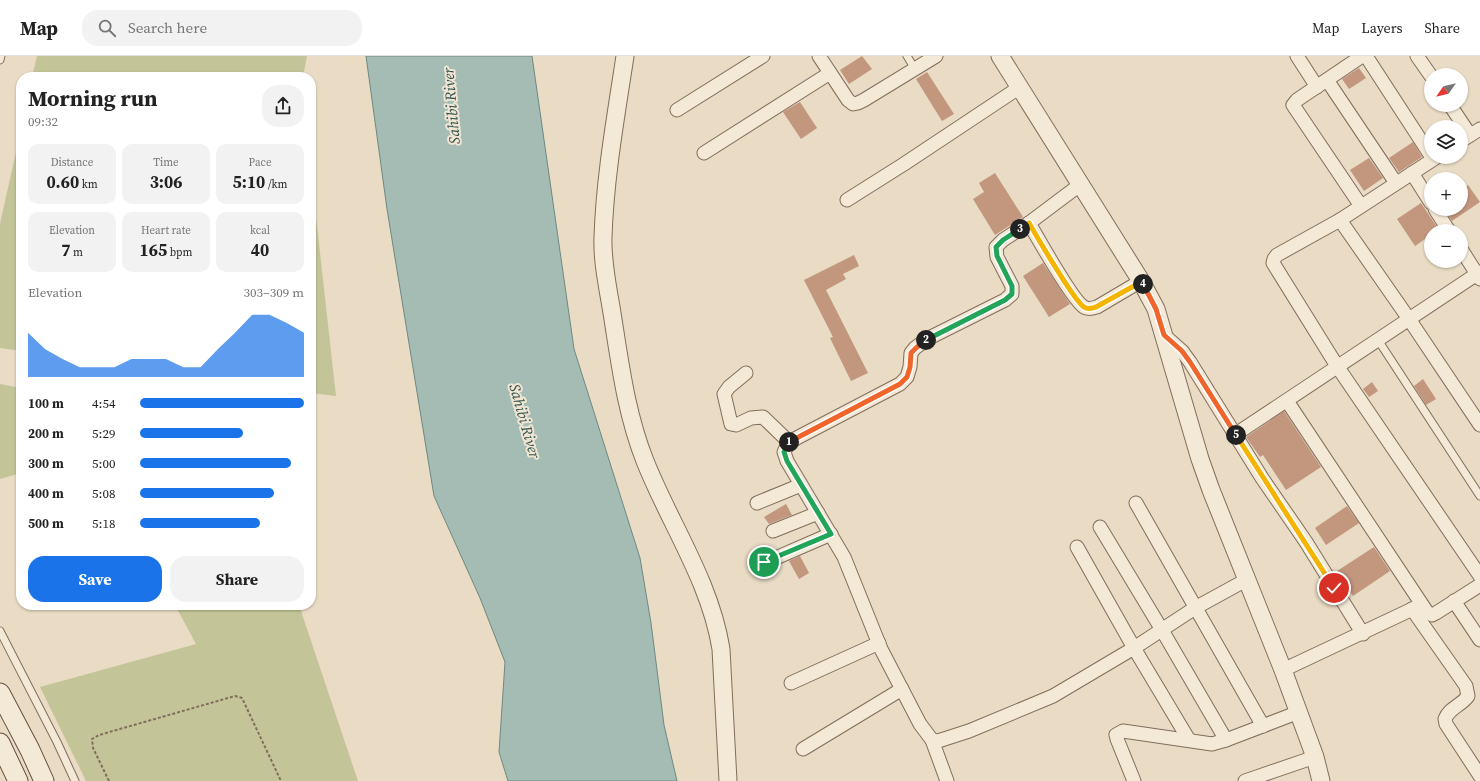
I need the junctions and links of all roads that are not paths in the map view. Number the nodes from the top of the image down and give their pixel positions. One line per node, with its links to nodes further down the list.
1 (1, 56): 12 (lane)
2 (625, 56): 82 (street)
3 (763, 56): 18 (street)
4 (819, 56): 15 (street)
5 (907, 56): 14 (lane)
6 (936, 56): 14 (street)
7 (1000, 56): 17 (street)
8 (1297, 56): 16 (street)
9 (1366, 56): 21 (street)
10 (1417, 56): 13 (street)
11 (1354, 58): 16 (street)
12 (0, 60)
13 (1425, 68)
14 (915, 69): 15 (street)
15 (830, 73): 22 (street)
16 (1322, 83): 25 (street); 29 (street)
17 (1020, 87): 26 (street); 28 (street)
18 (677, 110)
19 (1455, 112): 20 (street)
20 (1470, 135)
21 (1424, 143)
22 (704, 153)
23 (1424, 164): 24 (street)
24 (1412, 173): 25 (street); 27 (street)
25 (1396, 183): 29 (street)
26 (1081, 184): 31 (street); 34 (street)
27 (1424, 191)
28 (847, 200)
29 (1361, 206): 30 (street)
30 (1340, 220): 35 (street); 38 (street)
31 (1029, 223): 34 (street); 43 (street)
32 (1468, 260): 33 (street)
33 (1479, 275): 35 (street)
34 (1141, 282): 36 (street)
35 (1409, 319): 37 (street); 41 (street)
36 (1164, 335): 42 (street); 55 (street)
37 (1378, 340): 38 (street); 45 (lane)
38 (1337, 366): 40 (street); 54 (street)
39 (746, 373): 43 (street)
40 (1287, 401): 42 (street); 58 (street)
41 (1480, 425)
42 (1236, 434): 62 (street)
43 (789, 442): 44 (street)
44 (801, 485): 46 (street); 48 (street)
45 (1480, 496)
46 (757, 503)
47 (1136, 503): 59 (street)
48 (818, 513): 50 (street); 51 (street)
49 (1100, 527): 60 (street)
50 (773, 531)
51 (831, 534): 53 (street); 64 (street)
52 (1077, 548): 65 (street)
53 (764, 562)
54 (1480, 576)
55 (1246, 580): 59 (street); 66 (street)
56 (1480, 585): 57 (street)
57 (1454, 601): 58 (street); 63 (street)
58 (1417, 607): 62 (street); 78 (street)
59 (1195, 608): 60 (street); 71 (street)
60 (1162, 630): 65 (street); 74 (street)
61 (0, 631): 81 (lane)
62 (1363, 634): 66 (street)
63 (1480, 640)
64 (879, 643): 67 (street); 68 (street)
65 (1134, 648): 72 (street); 73 (street)
66 (1283, 670): 70 (street)
67 (791, 683)
68 (902, 689): 72 (street); 76 (street)
69 (0, 693): 80 (main road)
70 (1299, 712): 71 (street); 77 (street)
71 (1263, 726): 74 (street)
72 (932, 740): 83 (street)
73 (1189, 740): 74 (street); 84 (street)
74 (1226, 740)
75 (0, 743): 79 (main road)
76 (803, 749)
77 (1314, 757): 85 (street); 86 (street)
78 (1480, 776)
79 (18, 781)
80 (44, 781)
81 (76, 781)
82 (728, 781)
83 (947, 781)
84 (1134, 781)
85 (1245, 781)
86 (1321, 781)

